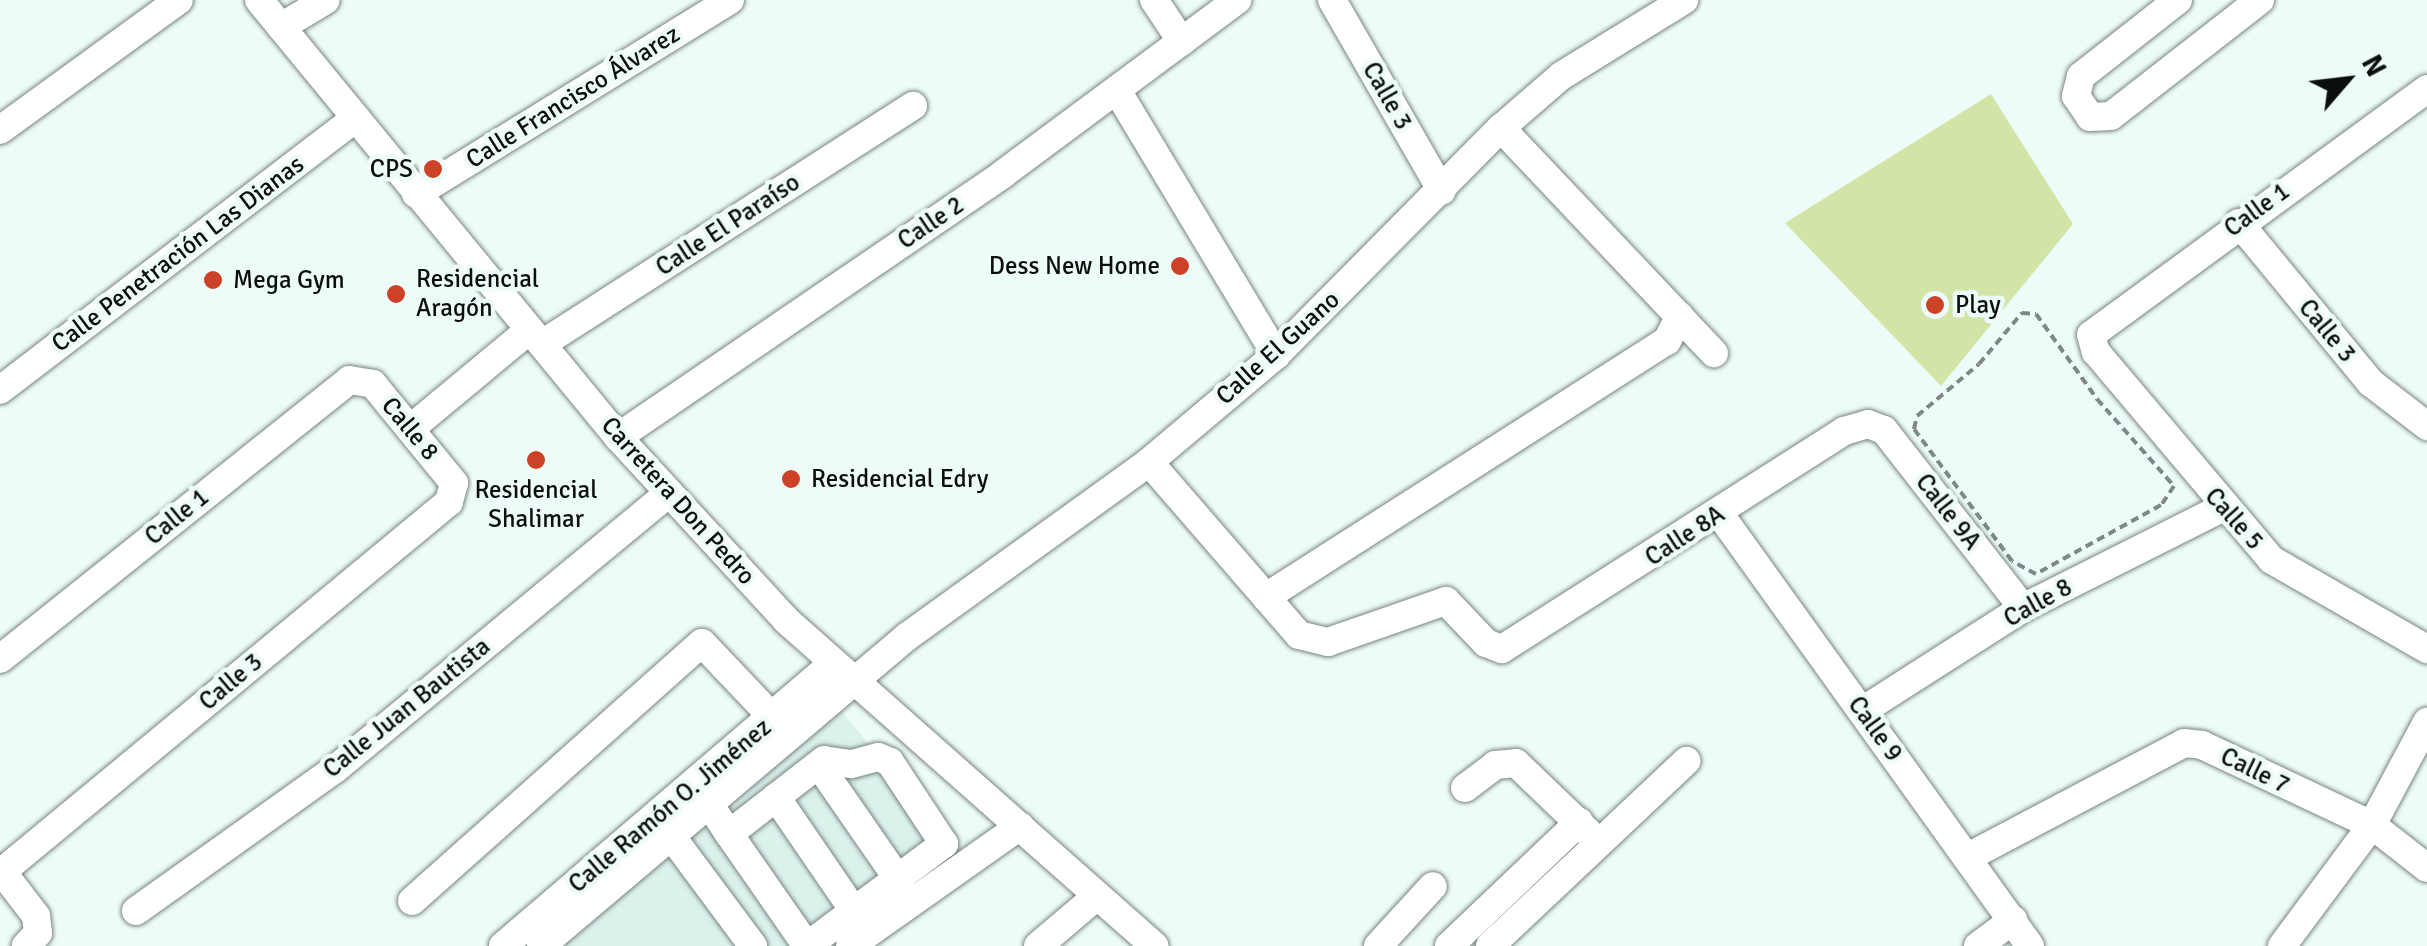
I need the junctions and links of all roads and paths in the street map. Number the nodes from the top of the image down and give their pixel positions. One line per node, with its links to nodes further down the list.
1 (179, 0): 19 (street)
2 (260, 0): 12 (street, Carretera Don Pedro)
3 (326, 0): 12 (street)
4 (730, 0): 21 (street, Calle Francisco Álvarez)
5 (1154, 0): 13 (street)
6 (1237, 0): 13 (street, Calle 2)
7 (1332, 0): 20 (street, Calle 3)
8 (1684, 0): 18 (street, Calle El Guano)
9 (2178, 0): 11 (street)
10 (2260, 0): 11 (street)
11 (2148, 9)
12 (282, 27): 17 (street, Carretera Don Pedro)
13 (1182, 42): 15 (street, Calle 2)
14 (2427, 89): 22 (street, Calle 1)
15 (1118, 92): 27 (street); 34 (street, Calle 2)
16 (913, 106): 25 (street, Calle El Paraíso)
17 (356, 118): 21 (street, Carretera Don Pedro); 30 (street, Calle Penetración Las Dianas)
18 (1500, 128): 20 (street, Calle El Guano); 23 (street)
19 (0, 130)
20 (1442, 192): 27 (street, Calle El Guano)
21 (416, 194): 25 (street, Carretera Don Pedro)
22 (2240, 223): 24 (street, Calle 1); 32 (street, Calle 3)
23 (1680, 316): 26 (street); 40 (street)
24 (2090, 335): 38 (street, Calle 5)
25 (535, 338): 33 (street, Calle El Paraíso); 34 (street, Carretera Don Pedro)
26 (1714, 354)
27 (1276, 355): 35 (street, Calle El Guano)
28 (2067, 355): 28 (path)
29 (356, 379): 33 (street, Calle 8); 43 (street, Calle 1)
30 (0, 390)
31 (1868, 424): 39 (street, Calle 8A); 41 (street, Calle 9A)
32 (2427, 426)
33 (410, 429): 36 (street, Calle 8)
34 (618, 438): 37 (street, Carretera Don Pedro)
35 (1149, 462): 40 (street); 45 (street, Calle El Guano)
36 (454, 490): 61 (street, Calle 3)
37 (669, 493): 44 (street, Carretera Don Pedro); 66 (street, Calle Juan Bautista)
38 (2222, 508): 41 (street, Calle 8); 42 (street, Calle 5)
39 (1720, 513): 40 (street, Calle 8A); 46 (street, Calle 9)
40 (1266, 597)
41 (2023, 608): 46 (street, Calle 8)
42 (2427, 648)
43 (0, 659)
44 (833, 663): 45 (street, Carretera Don Pedro); 47 (street, Calle Ramón O. Jiménez)
45 (858, 682): 53 (street, Calle El Guano); 55 (street, Carretera Don Pedro)
46 (1862, 712): 59 (street, Calle 9)
47 (774, 719): 65 (street); 70 (street, Calle Ramón O. Jiménez)
48 (2427, 722): 54 (street)
49 (1686, 761): 56 (street)
50 (819, 764): 52 (street); 62 (street); 62 (street)
51 (1466, 788): 56 (street)
52 (776, 797): 57 (street); 68 (street)
53 (710, 805): 57 (street); 58 (street, Calle El Guano)
54 (2372, 825): 59 (street, Calle 7); 60 (street, Calle 7); 80 (street)
55 (1020, 826): 64 (street, Carretera Don Pedro); 68 (street)
56 (1588, 832): 76 (street); 77 (street)
57 (729, 834): 68 (street)
58 (672, 837): 71 (street, Calle El Guano); 72 (street)
59 (1970, 856): 67 (street, Calle 9)
60 (2427, 868)
61 (2, 870): 69 (street)
62 (900, 882): 68 (street)
63 (1433, 886): 75 (street)
64 (1098, 896): 73 (street); 74 (street, Carretera Don Pedro)
65 (412, 902)
66 (136, 911)
67 (2012, 920): 78 (street); 79 (street, Calle 9)
68 (858, 931)
69 (32, 939)
70 (503, 946)
71 (541, 946)
72 (752, 946)
73 (1038, 946)
74 (1154, 946)
75 (1378, 946)
76 (1448, 946)
77 (1490, 946)
78 (1978, 946)
79 (2030, 946)
80 (2282, 946)

